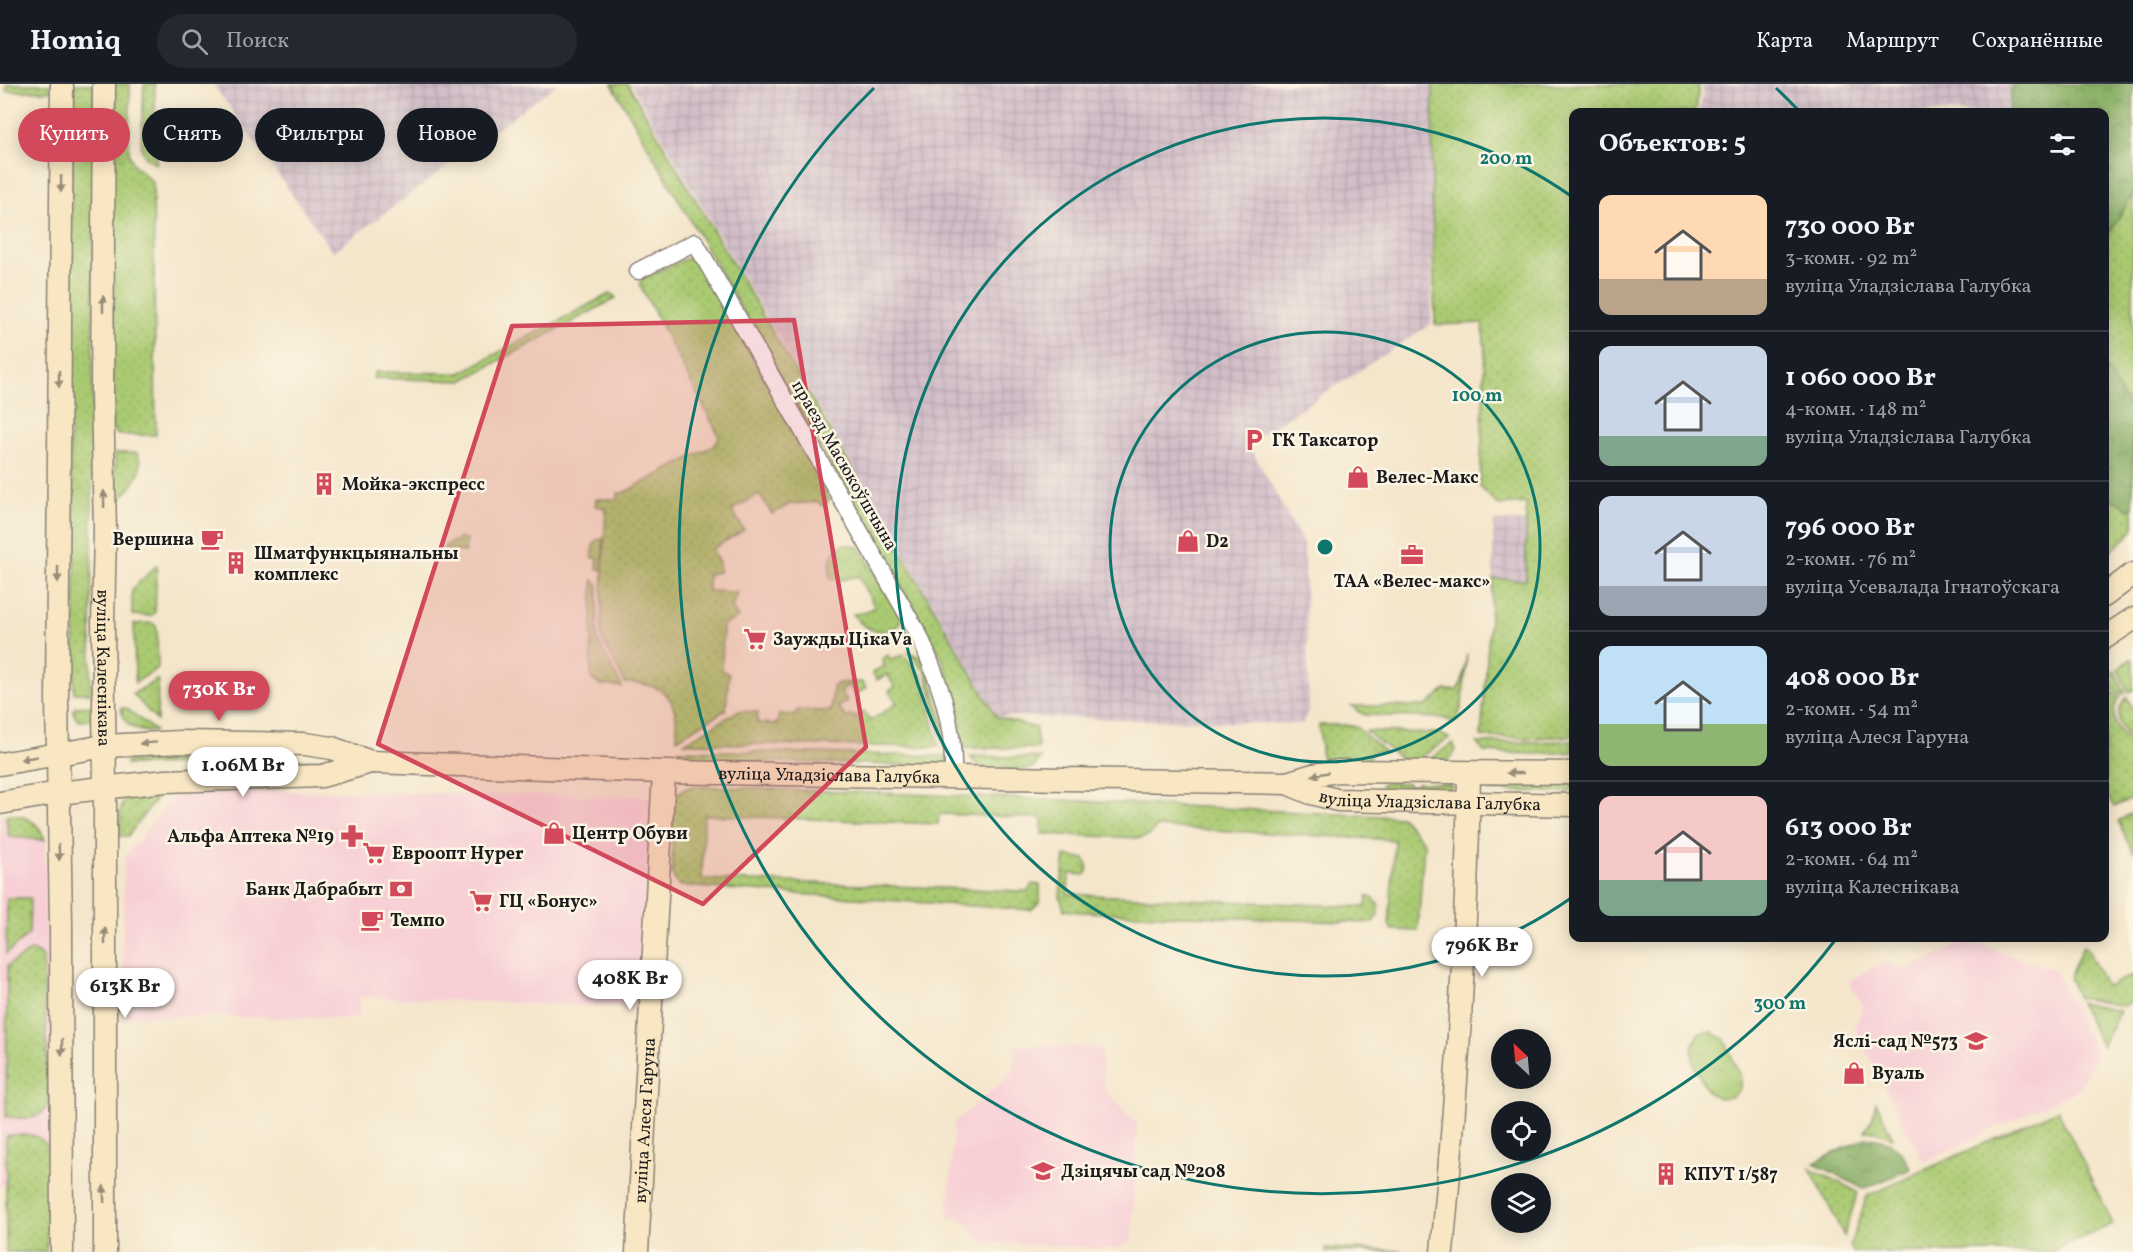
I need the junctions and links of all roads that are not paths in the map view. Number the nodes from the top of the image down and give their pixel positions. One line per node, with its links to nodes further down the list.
1 (62, 84): 11 (main road, one-way to 11)
2 (104, 84): 10 (main road, вуліца Калеснікава, one-way to 2)
3 (638, 272): 17 (street, праезд Масюкоўшчына)
4 (2133, 574): 6 (main road)
5 (2133, 589): 7 (main road)
6 (2109, 593)
7 (2109, 594)
8 (2131, 622): 9 (main road)
9 (2109, 635)
10 (105, 746): 11 (main road, вуліца Уладзіслава Галубка); 12 (main road, вуліца Уладзіслава Галубка, one-way to 10); 19 (main road, вуліца Калеснікава)
11 (58, 753): 13 (main road, вуліца Уладзіслава Галубка, one-way to 13); 20 (main road)
12 (371, 762): 14 (main road, вуліца Уладзіслава Галубка); 19 (main road, вуліца Уладзіслава Галубка)
13 (0, 764)
14 (664, 772): 17 (main road, вуліца Уладзіслава Галубка); 26 (main road, вуліца Алеся Гаруна)
15 (1569, 772): 16 (main road, вуліца Уладзіслава Галубка, one-way to 16)
16 (1469, 773): 18 (main road, вуліца Уладзіслава Галубка, one-way to 18); 22 (main road)
17 (953, 778): 18 (main road, вуліца Уладзіслава Галубка)
18 (1287, 783): 22 (main road, вуліца Уладзіслава Галубка)
19 (105, 787): 20 (main road, вуліца Уладзіслава Галубка); 25 (main road, вуліца Калеснікава, one-way to 19)
20 (58, 793): 21 (main road, вуліца Уладзіслава Галубка); 24 (main road, one-way to 24)
21 (0, 803)
22 (1469, 804): 23 (main road, вуліца Уладзіслава Галубка); 27 (main road)
23 (1569, 805)
24 (62, 1252)
25 (105, 1252)
26 (637, 1252)
27 (1442, 1252)

